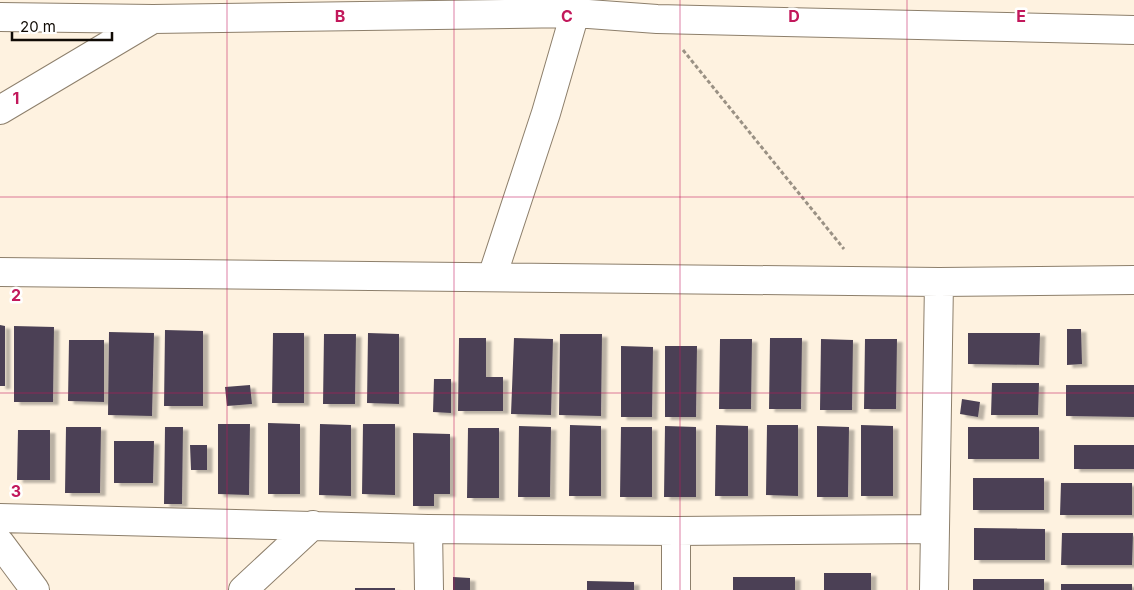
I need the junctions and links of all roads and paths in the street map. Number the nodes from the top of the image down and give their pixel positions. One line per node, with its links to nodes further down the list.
1 (575, 6): 2 (street); 5 (street); 10 (street)
2 (332, 9): 4 (street)
3 (0, 17): 4 (street)
4 (153, 19): 7 (street)
5 (657, 19): 6 (street); 8 (path)
6 (1134, 30)
7 (0, 110)
8 (850, 257)
9 (0, 272): 10 (street)
10 (492, 277): 12 (street)
11 (1134, 280): 12 (street)
12 (939, 282): 16 (street)
13 (0, 518): 14 (street)
14 (313, 525): 15 (street); 20 (street)
15 (428, 529): 17 (street); 21 (street)
16 (934, 529): 17 (street); 23 (street)
17 (676, 531): 22 (street)
18 (0, 543): 19 (street)
19 (35, 590)
20 (243, 590)
21 (429, 590)
22 (676, 590)
23 (934, 590)

